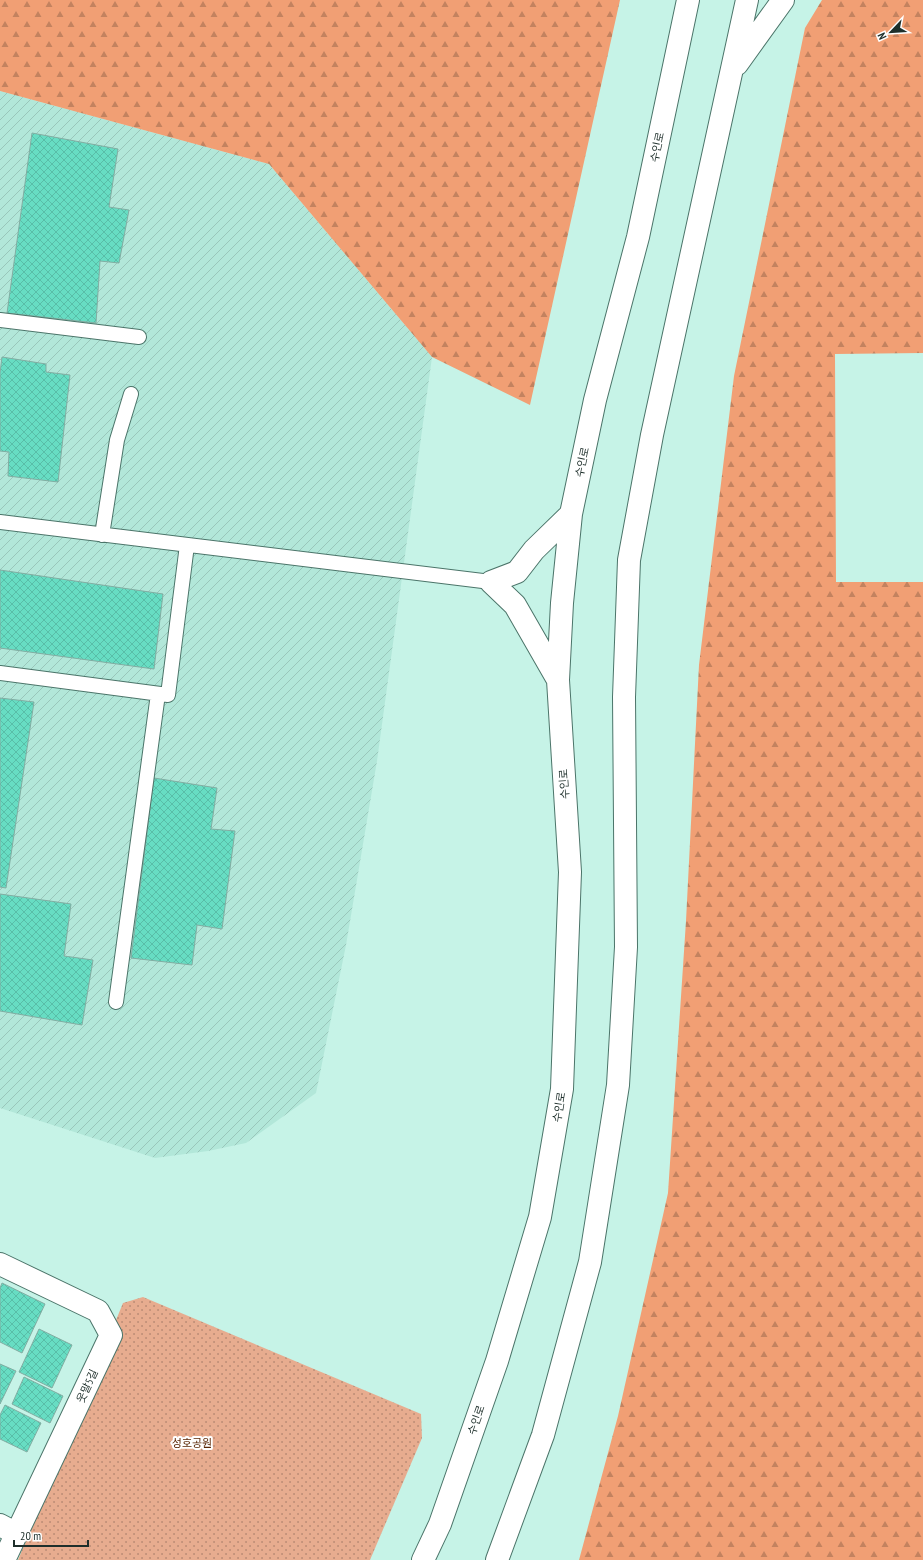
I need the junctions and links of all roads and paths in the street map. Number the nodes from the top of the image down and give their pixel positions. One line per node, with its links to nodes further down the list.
1 (688, 0): 8 (main road, 수인로)
2 (747, 0): 4 (main road)
3 (782, 0): 4 (main road)
4 (731, 72): 21 (main road)
5 (0, 320): 6 (lane)
6 (139, 337)
7 (131, 394): 10 (lane)
8 (571, 514): 12 (main road); 14 (main road, 수인로)
9 (0, 522): 10 (lane)
10 (102, 534): 11 (lane)
11 (187, 545): 12 (lane); 15 (lane)
12 (491, 582): 14 (main road)
13 (0, 673): 15 (lane)
14 (558, 680): 20 (main road, 수인로)
15 (158, 694): 16 (lane)
16 (116, 1002)
17 (0, 1264): 18 (main road, 웃말5길)
18 (9, 1530): 19 (main road, 웃말5길)
19 (4, 1560)
20 (423, 1560)
21 (497, 1560)

